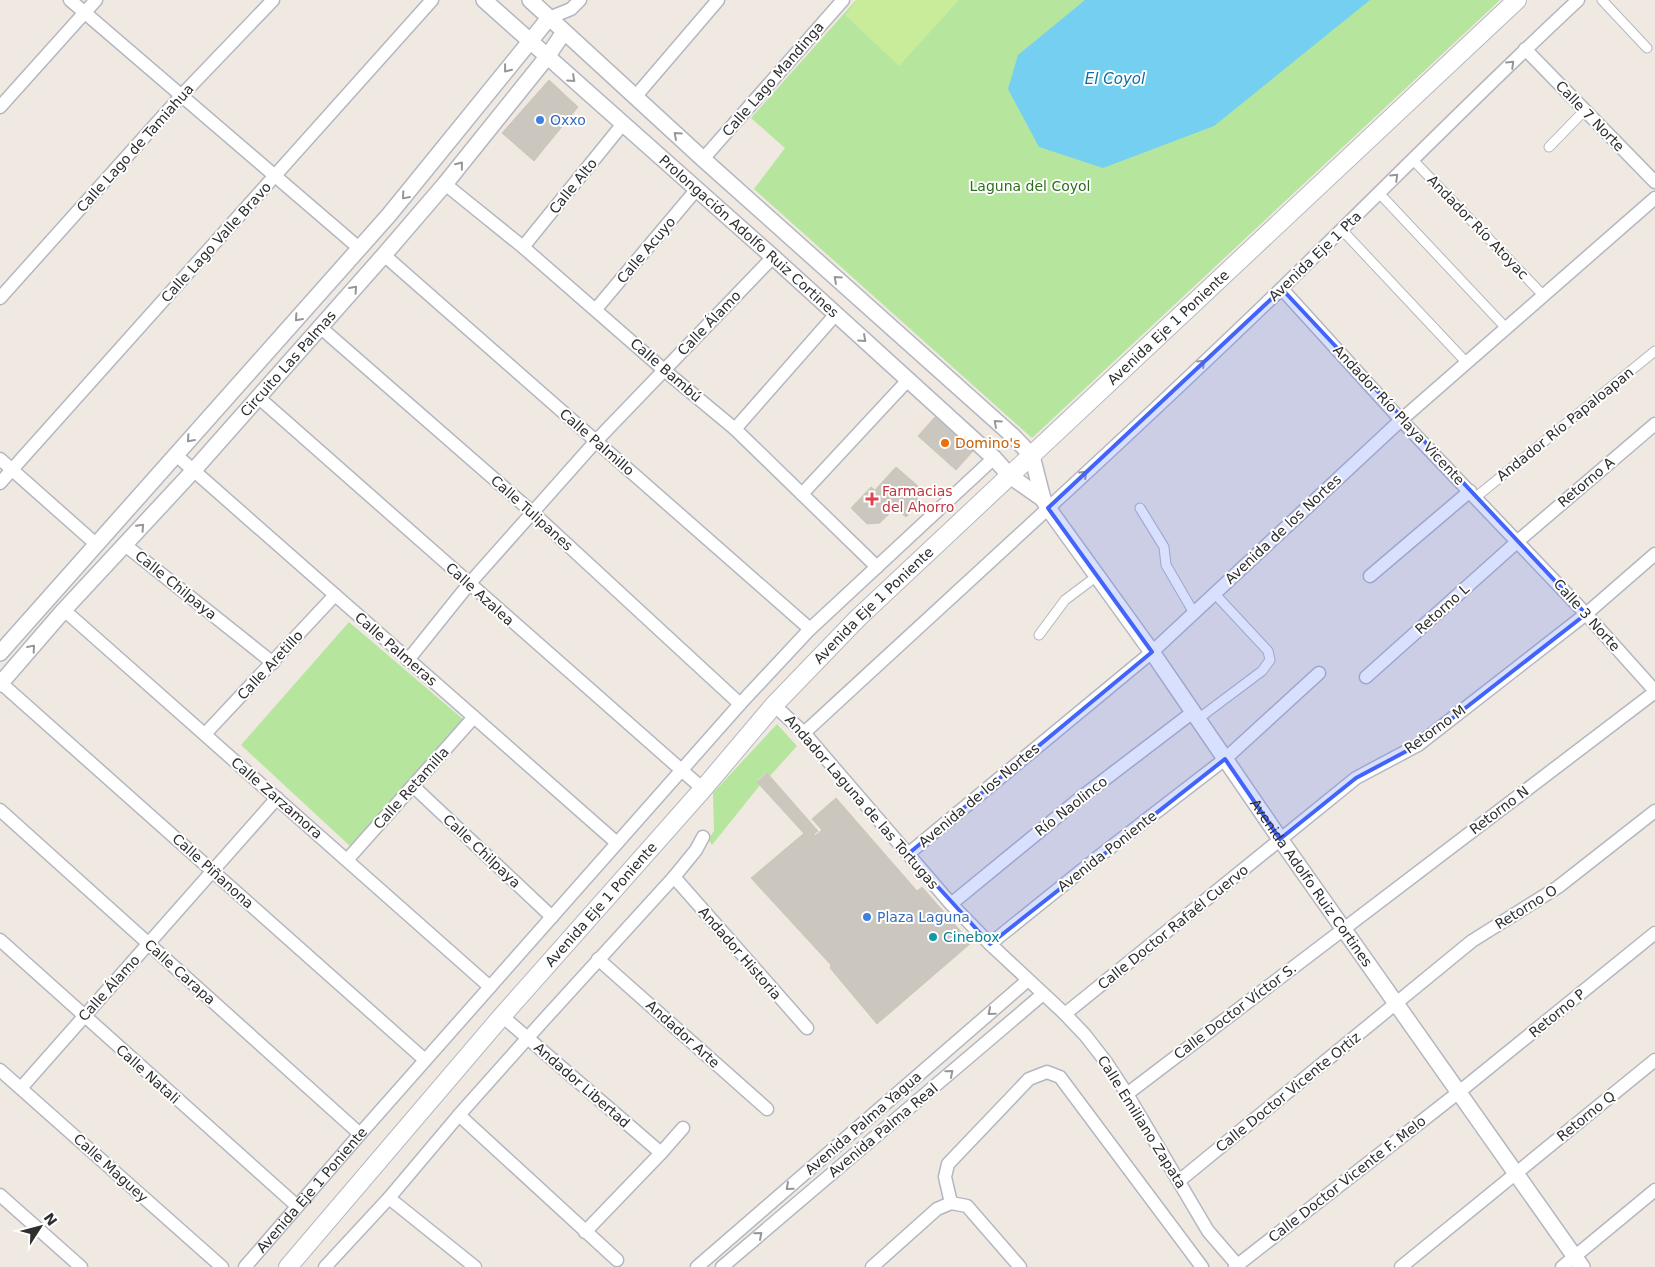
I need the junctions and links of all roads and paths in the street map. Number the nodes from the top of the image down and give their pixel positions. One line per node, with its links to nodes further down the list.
1 (70, 0): 13 (street)
2 (96, 0): 13 (street)
3 (273, 0): 20 (street, Calle Lago de Tamiahua)
4 (432, 0): 28 (street, Calle Lago Valle Bravo)
5 (484, 0): 16 (street, Prolongación Adolfo Ruiz Cortines)
6 (530, 0): 14 (street, Prolongación Adolfo Ruiz Cortines)
7 (718, 0): 21 (street)
8 (843, 0): 26 (street, Calle Lago Mandinga)
9 (1517, 0): 59 (main road, Avenida Eje 1 Poniente)
10 (1578, 0): 18 (street, Avenida Eje 1 Pta)
11 (1602, 0): 17 (street)
12 (575, 5): 14 (street); 15 (street)
13 (85, 13): 20 (street); 22 (street)
14 (549, 18): 15 (street, Prolongación Adolfo Ruiz Cortines); 16 (street, Circuito Las Palmas)
15 (564, 32): 19 (street, Circuito Las Palmas); 21 (street, Prolongación Adolfo Ruiz Cortines)
16 (529, 40): 19 (street, Prolongación Adolfo Ruiz Cortines); 36 (street, Circuito Las Palmas, one-way to 36)
17 (1647, 48)
18 (1525, 49): 23 (street, Calle 7 Norte); 27 (street, Avenida Eje 1 Pta, one-way to 18)
19 (547, 57): 24 (street, Prolongación Adolfo Ruiz Cortines, one-way to 24); 30 (street, Circuito Las Palmas, one-way to 19)
20 (181, 96): 28 (street); 43 (street, Calle Lago de Tamiahua)
21 (635, 97): 26 (street, Prolongación Adolfo Ruiz Cortines, one-way to 21)
22 (0, 107)
23 (1585, 110): 25 (street); 29 (street, Calle 7 Norte)
24 (622, 125): 31 (street, Prolongación Adolfo Ruiz Cortines); 35 (street, Calle Alto)
25 (1549, 147)
26 (702, 159): 37 (street, Prolongación Adolfo Ruiz Cortines)
27 (1413, 160): 32 (street, Avenida Eje 1 Pta, one-way to 27); 42 (street, Andador Río Atoyac)
28 (274, 177): 36 (street); 62 (street, Calle Lago Valle Bravo)
29 (1655, 182)
30 (445, 184): 35 (street, Calle Bambú); 38 (street, Circuito Las Palmas)
31 (696, 190): 39 (street, Prolongación Adolfo Ruiz Cortines); 44 (street, Calle Acuyo)
32 (1379, 193): 34 (street, Avenida Eje 1 Pta); 47 (street)
33 (1655, 198): 42 (street, Avenida de los Nortes)
34 (1342, 230): 41 (street, Avenida Eje 1 Pta); 50 (street)
35 (523, 247): 44 (street, Calle Bambú)
36 (360, 248): 58 (street, Circuito Las Palmas, one-way to 58)
37 (806, 252): 40 (street); 48 (street, Prolongación Adolfo Ruiz Cortines, one-way to 37)
38 (384, 255): 46 (street, Circuito Las Palmas, one-way to 38); 57 (street, Calle Palmillo)
39 (773, 257): 40 (street, Prolongación Adolfo Ruiz Cortines); 51 (street, Calle Álamo)
40 (789, 272): 45 (street, Prolongación Adolfo Ruiz Cortines)
41 (1282, 289): 54 (street, Andador Río Playa Vicente); 68 (street, Avenida Eje 1 Pta, one-way to 41)
42 (1543, 295): 47 (street, Avenida de los Nortes)
43 (0, 298)
44 (596, 309): 51 (street, Calle Bambú)
45 (836, 314): 52 (street, Prolongación Adolfo Ruiz Cortines, one-way to 52); 56 (street)
46 (320, 327): 53 (street, Circuito Las Palmas); 70 (street, Calle Tulipanes)
47 (1506, 328): 50 (street, Avenida de los Nortes)
48 (915, 349): 52 (street); 59 (street, Prolongación Adolfo Ruiz Cortines, one-way to 48)
49 (1655, 351): 67 (street, Andador Río Papaloapan)
50 (1466, 362): 54 (street, Avenida de los Nortes)
51 (664, 370): 56 (street, Calle Bambú); 57 (street, Calle Álamo)
52 (903, 376): 60 (street, Prolongación Adolfo Ruiz Cortines); 66 (street)
53 (258, 397): 63 (street, Circuito Las Palmas); 78 (street, Calle Azalea)
54 (1401, 420): 67 (street, Andador Río Playa Vicente); 79 (street, Avenida de los Nortes)
55 (1655, 424): 71 (street, Retorno A)
56 (735, 428): 66 (street, Calle Bambú)
57 (596, 441): 70 (street, Calle Álamo); 84 (street, Calle Palmillo)
58 (176, 455): 63 (street, Calle Palmeras); 73 (street, Circuito Las Palmas)
59 (1032, 456): 64 (main road, Avenida Eje 1 Poniente); 68 (street, Avenida Adolfo Ruiz Cortines)
60 (994, 458): 64 (street, Prolongación Adolfo Ruiz Cortines); 75 (street, Avenida Eje 1 Poniente)
61 (0, 459): 62 (street)
62 (12, 470): 65 (street, Calle Lago Valle Bravo); 73 (street)
63 (194, 470): 72 (street, Circuito Las Palmas, one-way to 63); 80 (street, Calle Palmeras)
64 (1010, 476): 68 (street, Avenida Adolfo Ruiz Cortines); 95 (main road, Avenida Eje 1 Poniente)
65 (0, 483)
66 (802, 494): 75 (street, Calle Bambú)
67 (1473, 494): 71 (street, Andador Río Playa Vicente); 77 (street)
68 (1045, 503): 76 (street, Avenida Adolfo Ruiz Cortines); 98 (street, Avenida Eje 1 Pta)
69 (1140, 508): 82 (street)
70 (532, 512): 78 (street, Calle Álamo); 94 (street, Calle Tulipanes)
71 (1518, 541): 83 (street, Calle 3 Norte); 91 (street, Retorno L)
72 (125, 544): 81 (street, Circuito Las Palmas); 89 (street, Calle Chilpaya)
73 (96, 545): 87 (street, Circuito Las Palmas)
74 (1655, 554): 83 (street, Retorno M)
75 (877, 567): 84 (street, Avenida Eje 1 Poniente)
76 (1098, 576): 85 (street); 86 (street, Avenida Adolfo Ruiz Cortines)
77 (1370, 576)
78 (469, 584): 88 (street, Calle Álamo); 101 (street, Calle Azalea)
79 (1214, 593): 82 (street, Avenida de los Nortes); 96 (street)
80 (335, 595): 88 (street, Calle Palmeras); 89 (street, Calle Aretillo)
81 (64, 610): 92 (street, Circuito Las Palmas, one-way to 81); 99 (street, Calle Zarzamora)
82 (1194, 613): 86 (street, Avenida de los Nortes)
83 (1586, 614): 93 (street, Calle 3 Norte); 108 (street, Retorno M)
84 (810, 629): 94 (street, Avenida Eje 1 Poniente)
85 (1039, 635)
86 (1152, 652): 96 (street, Avenida Adolfo Ruiz Cortines); 110 (street, Avenida de los Nortes)
87 (0, 653)
88 (408, 660): 97 (street, Calle Palmeras)
89 (273, 663): 99 (street, Calle Aretillo)
90 (1319, 673): 100 (street)
91 (1366, 677)
92 (1, 684): 112 (street, Calle Piñanona)
93 (1655, 692): 116 (street, Retorno N)
94 (740, 704): 101 (street, Avenida Eje 1 Poniente)
95 (774, 705): 98 (street, Andador Laguna de las Tortugas); 103 (main road, Avenida Eje 1 Poniente)
96 (1196, 716): 100 (street, Avenida Adolfo Ruiz Cortines); 114 (street, Río Naolinco)
97 (474, 718): 102 (street, Calle Retamilla); 109 (street, Calle Palmeras)
98 (804, 733): 110 (street, Andador Laguna de las Tortugas)
99 (204, 734): 104 (street, Calle Zarzamora)
100 (1225, 759): 108 (street, Avenida Adolfo Ruiz Cortines); 120 (street, Avenida Poniente)
101 (681, 772): 103 (street, Calle Azalea); 109 (street, Avenida Eje 1 Poniente)
102 (413, 786): 111 (street, Calle Retamilla); 115 (street, Calle Chilpaya)
103 (702, 789): 128 (main road, Avenida Eje 1 Poniente)
104 (277, 798): 111 (street, Calle Zarzamora); 112 (street, Calle Álamo)
105 (0, 810): 119 (street, Calle Carapa)
106 (1655, 811): 125 (street, Retorno O)
107 (703, 837): 113 (street)
108 (1280, 840): 116 (street, Avenida Adolfo Ruiz Cortines); 126 (street, Calle Doctor Rafaél Cuervo)
109 (617, 843): 115 (street, Avenida Eje 1 Poniente)
110 (908, 854): 114 (street, Andador Laguna de las Tortugas)
111 (347, 860): 123 (street, Calle Zarzamora)
112 (213, 871): 119 (street, Calle Álamo); 131 (street, Calle Piñanona)
113 (674, 877): 121 (street); 129 (street, Andador Historia)
114 (951, 904): 120 (street, Andador Laguna de las Tortugas)
115 (552, 917): 123 (street, Avenida Eje 1 Poniente)
116 (1344, 929): 125 (street, Avenida Adolfo Ruiz Cortines); 136 (street, Calle Doctor Víctor S.)
117 (1655, 933): 135 (street, Retorno P)
118 (0, 940): 127 (street, Calle Natali)
119 (149, 943): 127 (street, Calle Álamo); 142 (street, Calle Carapa)
120 (990, 944): 122 (street, Calle Emiliano Zapata)
121 (598, 959): 130 (street); 137 (street, Andador Arte)
122 (1028, 980): 124 (street, Calle Emiliano Zapata); 139 (street, Avenida Palma Yagua, one-way to 139)
123 (490, 987): 131 (street, Avenida Eje 1 Poniente)
124 (1044, 994): 126 (street, Calle Emiliano Zapata); 141 (street, Avenida Palma Real, one-way to 124)
125 (1397, 1004): 135 (street, Avenida Adolfo Ruiz Cortines); 145 (street, Calle Doctor Vicente Ortiz)
126 (1065, 1014): 136 (street, Calle Emiliano Zapata)
127 (83, 1016): 134 (street, Calle Álamo); 150 (street, Calle Natali)
128 (502, 1016): 130 (street, Andador Libertad); 158 (main road, Avenida Eje 1 Poniente)
129 (806, 1028)
130 (527, 1038): 138 (street); 143 (street, Andador Libertad)
131 (425, 1060): 142 (street, Avenida Eje 1 Poniente)
132 (1655, 1060): 144 (street, Retorno Q)
133 (0, 1070): 134 (street, Calle Maguey)
134 (21, 1088): 156 (street, Calle Maguey)
135 (1459, 1092): 144 (street, Avenida Adolfo Ruiz Cortines); 154 (street, Calle Doctor Vicente F. Melo)
136 (1127, 1094): 145 (street, Calle Emiliano Zapata)
137 (767, 1109)
138 (459, 1114): 148 (street); 151 (street)
139 (867, 1119): 141 (street); 161 (street, Avenida Palma Yagua, one-way to 161)
140 (683, 1128): 143 (street)
141 (880, 1133): 162 (street, Avenida Palma Real, one-way to 141)
142 (360, 1134): 150 (street, Avenida Eje 1 Poniente)
143 (661, 1154): 151 (street)
144 (1516, 1173): 153 (street, Avenida Adolfo Ruiz Cortines); 166 (street, Retorno Q)
145 (1179, 1180): 154 (street, Calle Emiliano Zapata)
146 (1655, 1190): 153 (street)
147 (0, 1195): 155 (street)
148 (389, 1198): 159 (street); 160 (street)
149 (951, 1203): 163 (street); 164 (street); 165 (street)
150 (297, 1206): 157 (street, Avenida Eje 1 Poniente)
151 (585, 1232): 152 (street)
152 (617, 1260)
153 (1578, 1262): 167 (street)
154 (1237, 1266)
155 (80, 1267)
156 (222, 1267)
157 (245, 1267)
158 (288, 1267)
159 (325, 1267)
160 (475, 1267)
161 (698, 1267)
162 (722, 1267)
163 (872, 1267)
164 (1020, 1267)
165 (1202, 1267)
166 (1401, 1267)
167 (1562, 1267)

